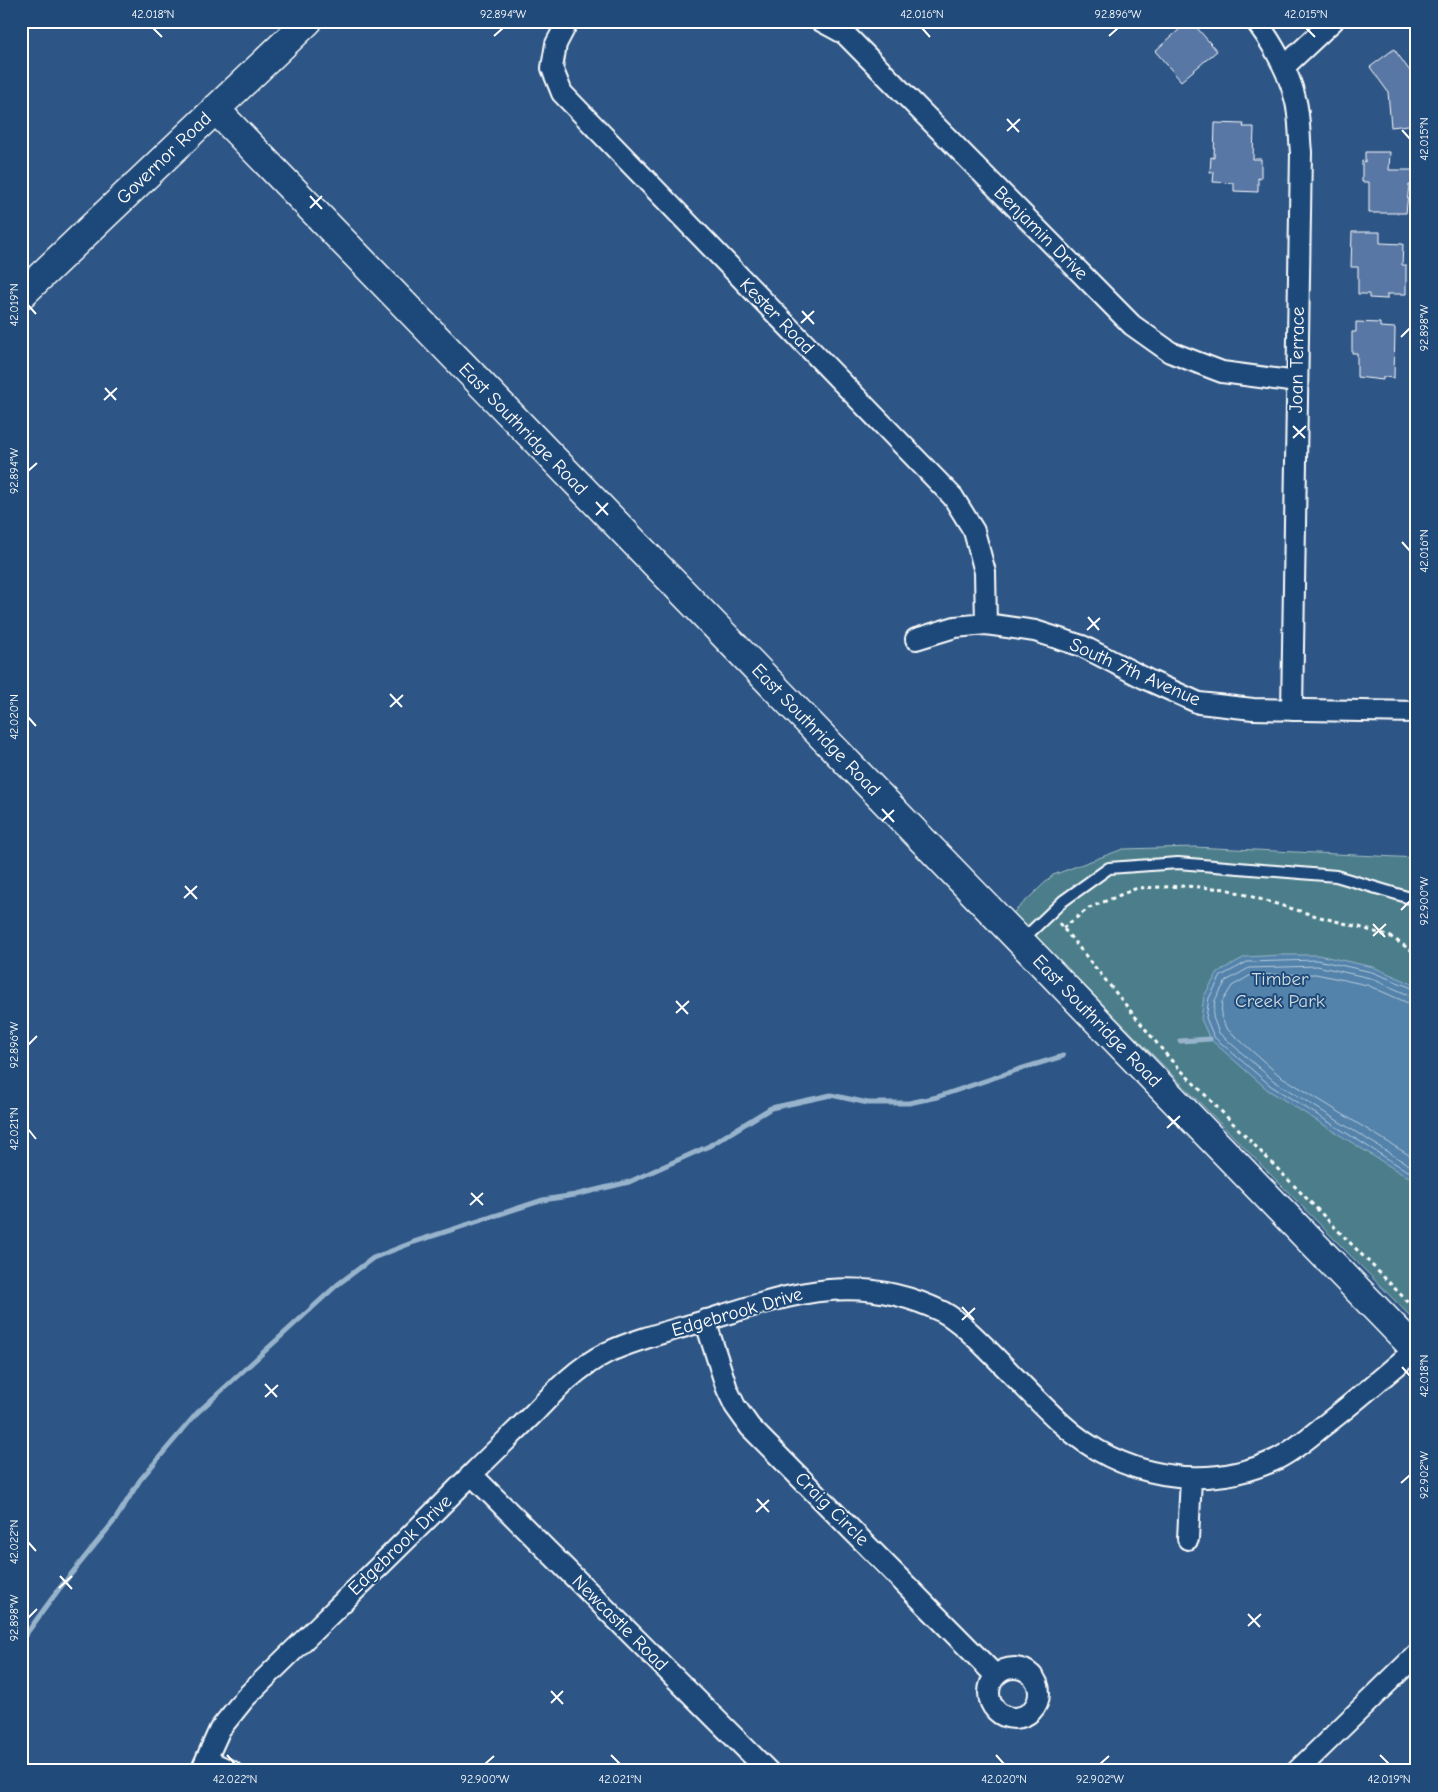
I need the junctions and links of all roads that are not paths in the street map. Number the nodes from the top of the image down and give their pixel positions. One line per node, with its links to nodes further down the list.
1 (308, 21): 7 (street, Governor Road)
2 (568, 21): 10 (street, Kester Road)
3 (821, 21): 9 (street, Benjamin Drive)
4 (1256, 21): 6 (street, Joan Terrace)
5 (1333, 21): 6 (street)
6 (1284, 67): 9 (street, Joan Terrace)
7 (215, 110): 8 (street, Governor Road); 15 (street, East Southridge Road)
8 (21, 295)
9 (1297, 382): 12 (street, Joan Terrace)
10 (986, 624): 11 (street, South 7th Avenue); 12 (street, South 7th Avenue)
11 (916, 639)
12 (1292, 710): 13 (street, South 7th Avenue)
13 (1417, 712)
14 (1417, 900): 15 (lane)
15 (1020, 942): 17 (street, East Southridge Road)
16 (705, 1320): 18 (street, Edgebrook Drive); 19 (street, Edgebrook Drive); 22 (street, Craig Circle)
17 (1416, 1350): 19 (street, Edgebrook Drive)
18 (472, 1475): 23 (street, Edgebrook Drive); 25 (street, Newcastle Road)
19 (1191, 1478): 20 (street)
20 (1188, 1539)
21 (1417, 1654): 26 (street)
22 (995, 1675)
23 (203, 1765): 24 (street)
24 (231, 1771)
25 (768, 1771)
26 (1297, 1771)

